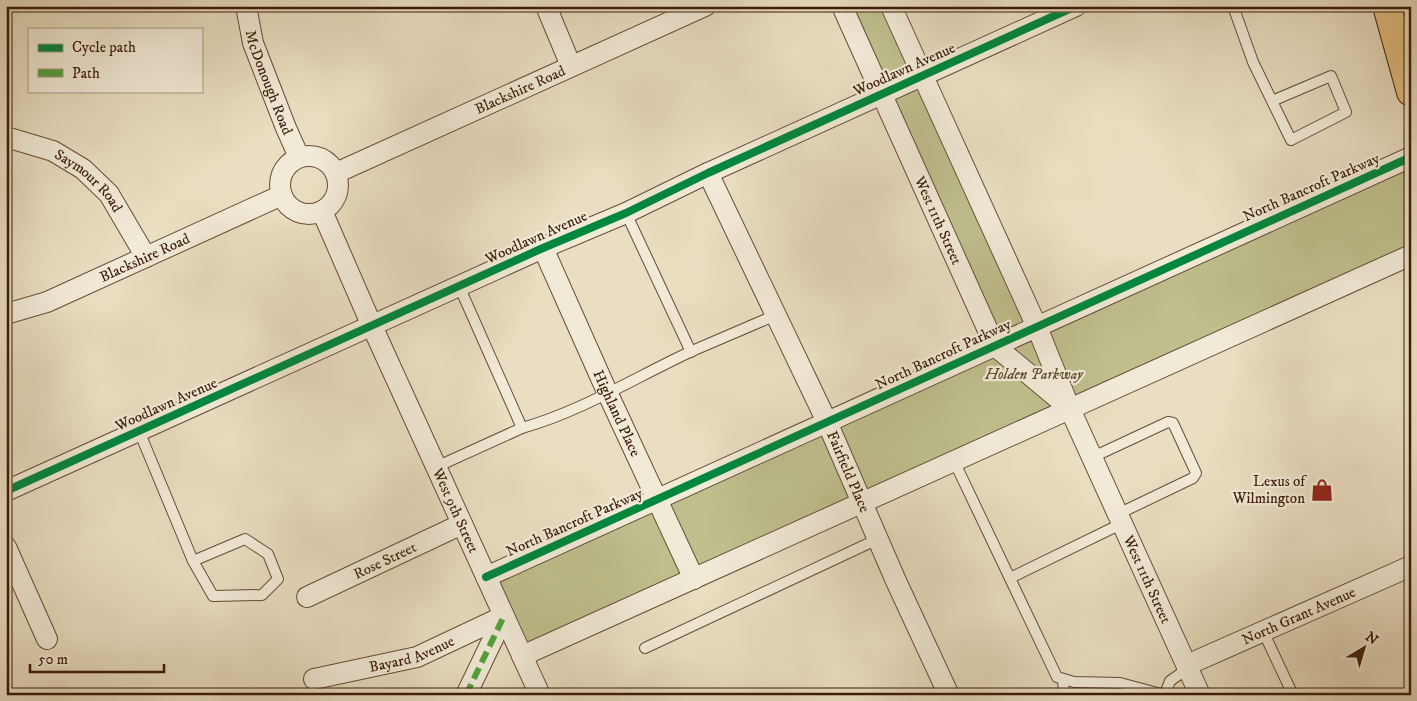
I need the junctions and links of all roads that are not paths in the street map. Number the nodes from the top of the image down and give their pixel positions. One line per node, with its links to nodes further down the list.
1 (246, 6): 15 (street, McDonough Road)
2 (546, 6): 9 (street)
3 (705, 6): 9 (street, Blackshire Road)
4 (842, 6): 12 (street, West 11th Street)
5 (892, 6): 10 (street, West 11th Street)
6 (1076, 6): 10 (street, Woodlawn Avenue)
7 (1233, 6): 13 (lane)
8 (1387, 6): 11 (main road)
9 (571, 66): 17 (street, Blackshire Road)
10 (923, 75): 12 (street, Woodlawn Avenue); 29 (street, West 11th Street)
11 (1411, 92)
12 (882, 94): 18 (street, Woodlawn Avenue); 30 (street, West 11th Street)
13 (1272, 101): 13 (lane)
14 (6, 137): 24 (street, Saymour Road)
15 (299, 157): 17 (street); 19 (street)
16 (1411, 157): 29 (street, North Bancroft Parkway)
17 (336, 172): 20 (street)
18 (708, 173): 21 (street, Woodlawn Avenue); 27 (street, Fairfield Place)
19 (282, 195): 20 (street); 24 (street, Blackshire Road)
20 (322, 212): 28 (street)
21 (626, 213): 22 (street, Woodlawn Avenue); 31 (lane)
22 (543, 248): 25 (street, Woodlawn Avenue); 32 (street, Highland Place)
23 (1411, 255): 33 (street)
24 (146, 257): 26 (street, Blackshire Road)
25 (459, 286): 28 (street, Woodlawn Avenue); 35 (lane)
26 (6, 314)
27 (776, 315): 31 (lane); 34 (street, Fairfield Place)
28 (372, 326): 36 (street, Woodlawn Avenue); 39 (street, West 9th Street)
29 (1037, 327): 30 (street, North Bancroft Parkway); 33 (street, West 11th Street)
30 (995, 346): 33 (street, West 11th Street); 34 (street, North Bancroft Parkway)
31 (692, 352): 32 (lane)
32 (608, 394): 35 (lane); 41 (street, Highland Place)
33 (1070, 409): 37 (street, West 11th Street); 38 (street)
34 (827, 422): 41 (street, North Bancroft Parkway); 42 (street, Fairfield Place)
35 (522, 428): 39 (lane)
36 (139, 431): 40 (street, Woodlawn Avenue); 47 (lane)
37 (1093, 457): 43 (street, West 11th Street); 43 (lane)
38 (954, 461): 42 (street); 50 (lane)
39 (436, 467): 44 (street, West 9th Street)
40 (6, 491)
41 (657, 500): 49 (street, North Bancroft Parkway); 51 (street, Highland Place)
42 (862, 503): 45 (street, Fairfield Place); 51 (street)
43 (1120, 518): 50 (lane); 58 (street, West 11th Street)
44 (462, 524): 49 (street, West 9th Street); 52 (street, Rose Street)
45 (878, 540): 56 (lane); 62 (street, Fairfield Place)
46 (6, 547): 55 (street)
47 (193, 561): 47 (lane)
48 (1411, 566): 54 (street, North Grant Avenue)
49 (486, 577): 53 (street, West 9th Street)
50 (1010, 578): 60 (lane)
51 (694, 579): 57 (street)
52 (307, 597)
53 (504, 616): 57 (street, West 9th Street); 59 (street, Bayard Avenue); 61 (street)
54 (1262, 631): 58 (street, North Grant Avenue); 67 (lane)
55 (47, 639)
56 (645, 648)
57 (522, 656): 64 (street, West 9th Street)
58 (1187, 665): 63 (lane); 66 (street, West 11th Street)
59 (314, 679)
60 (1063, 679): 63 (lane); 65 (lane)
61 (468, 690)
62 (947, 691)
63 (1165, 694)
64 (540, 695)
65 (1064, 695)
66 (1200, 695)
67 (1293, 695)

